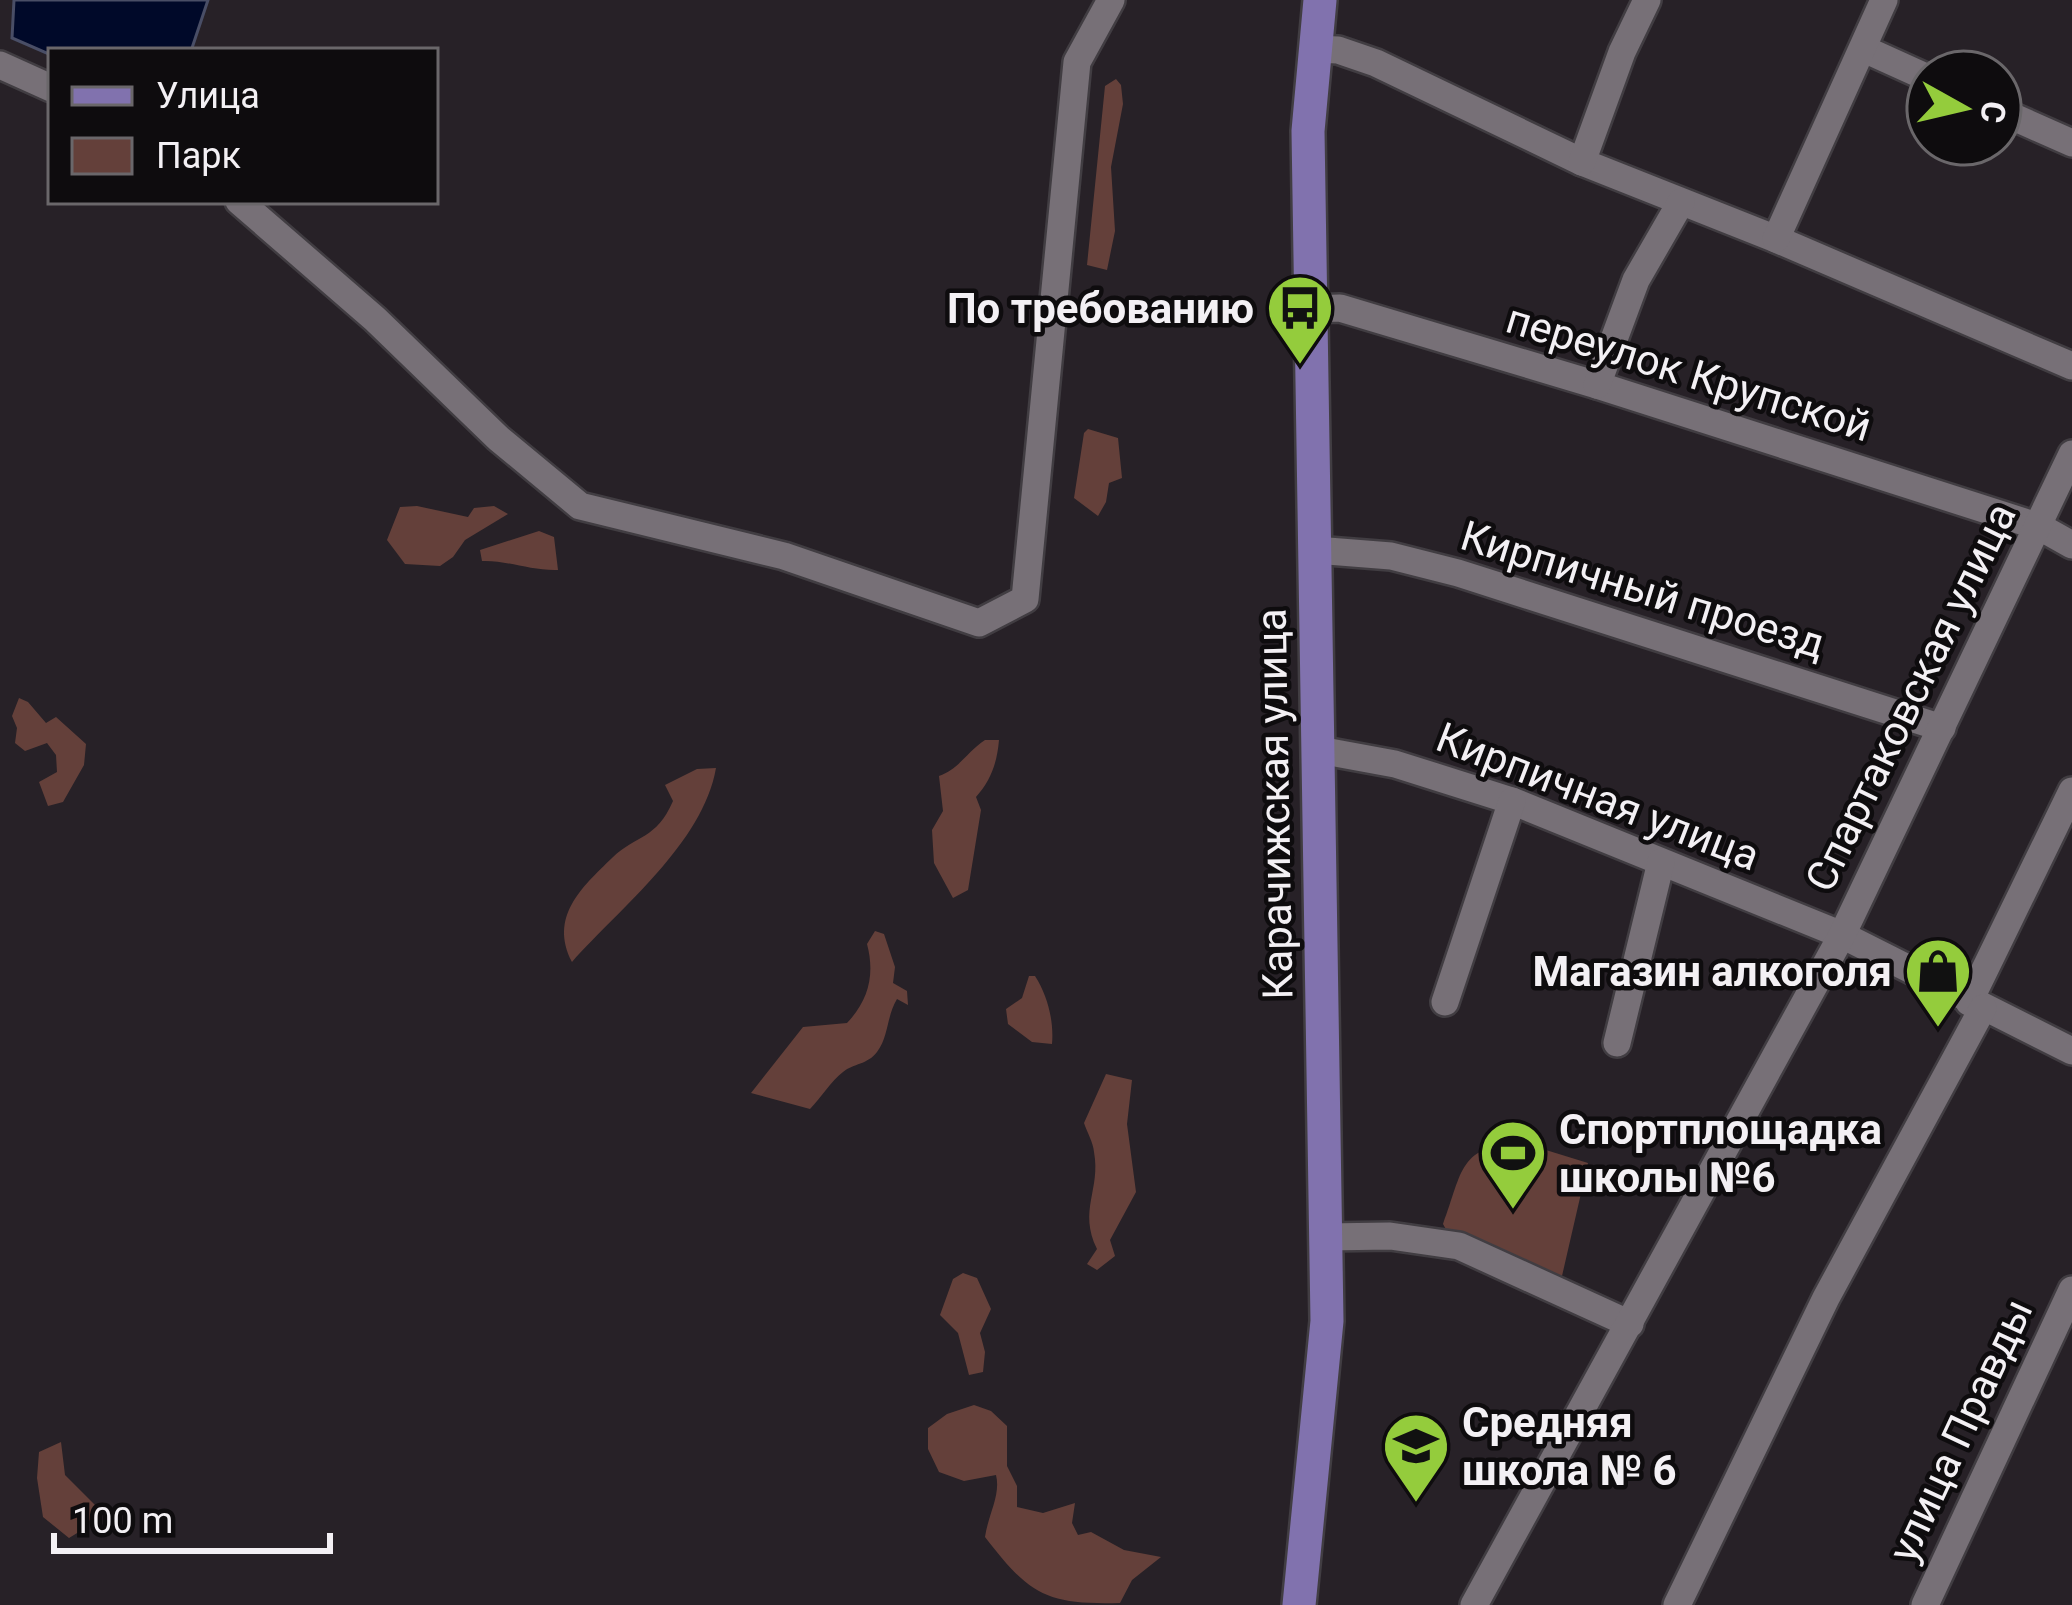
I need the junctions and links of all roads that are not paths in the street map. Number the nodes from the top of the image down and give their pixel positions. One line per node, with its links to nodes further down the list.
1 (1111, 0): 14 (street)
2 (1320, 0): 5 (main road, Карачижская улица)
3 (1647, 0): 12 (street)
4 (1884, 0): 6 (street)
5 (1315, 49): 12 (street); 16 (main road, Карачижская улица)
6 (1864, 49): 8 (street); 15 (street)
7 (0, 65): 9 (street)
8 (1904, 67)
9 (48, 87)
10 (2024, 122): 11 (street)
11 (2072, 143)
12 (1582, 162): 13 (street)
13 (1681, 202): 15 (street); 18 (street)
14 (242, 204)
15 (1776, 239): 17 (street)
16 (1310, 309): 18 (street, переулок Крупской); 22 (main road, Карачижская улица)
17 (2072, 366)
18 (1597, 385): 20 (street, переулок Крупской)
19 (2072, 454): 20 (street, Спартаковская улица)
20 (2040, 527): 21 (street, переулок Крупской); 23 (street, Спартаковская улица)
21 (2072, 545)
22 (1315, 550): 23 (street, Кирпичный проезд); 24 (main road, Карачижская улица)
23 (1942, 728): 28 (street, Спартаковская улица)
24 (1319, 751): 26 (street, Кирпичная улица); 33 (main road, Карачижская улица)
25 (2072, 791): 30 (street)
26 (1512, 801): 27 (street, Кирпичная улица); 29 (street)
27 (1661, 862): 28 (street, Кирпичная улица); 31 (street)
28 (1842, 935): 30 (street, Кирпичная улица); 35 (street, Спартаковская улица)
29 (1445, 1002)
30 (1976, 1005): 32 (street, Кирпичная улица); 38 (street)
31 (1617, 1043)
32 (2072, 1052)
33 (1326, 1237): 35 (street); 36 (main road, Карачижская улица)
34 (2072, 1290): 39 (street, улица Правды)
35 (1630, 1324): 37 (street, Спартаковская улица)
36 (1299, 1605)
37 (1474, 1605)
38 (1677, 1605)
39 (1925, 1605)

